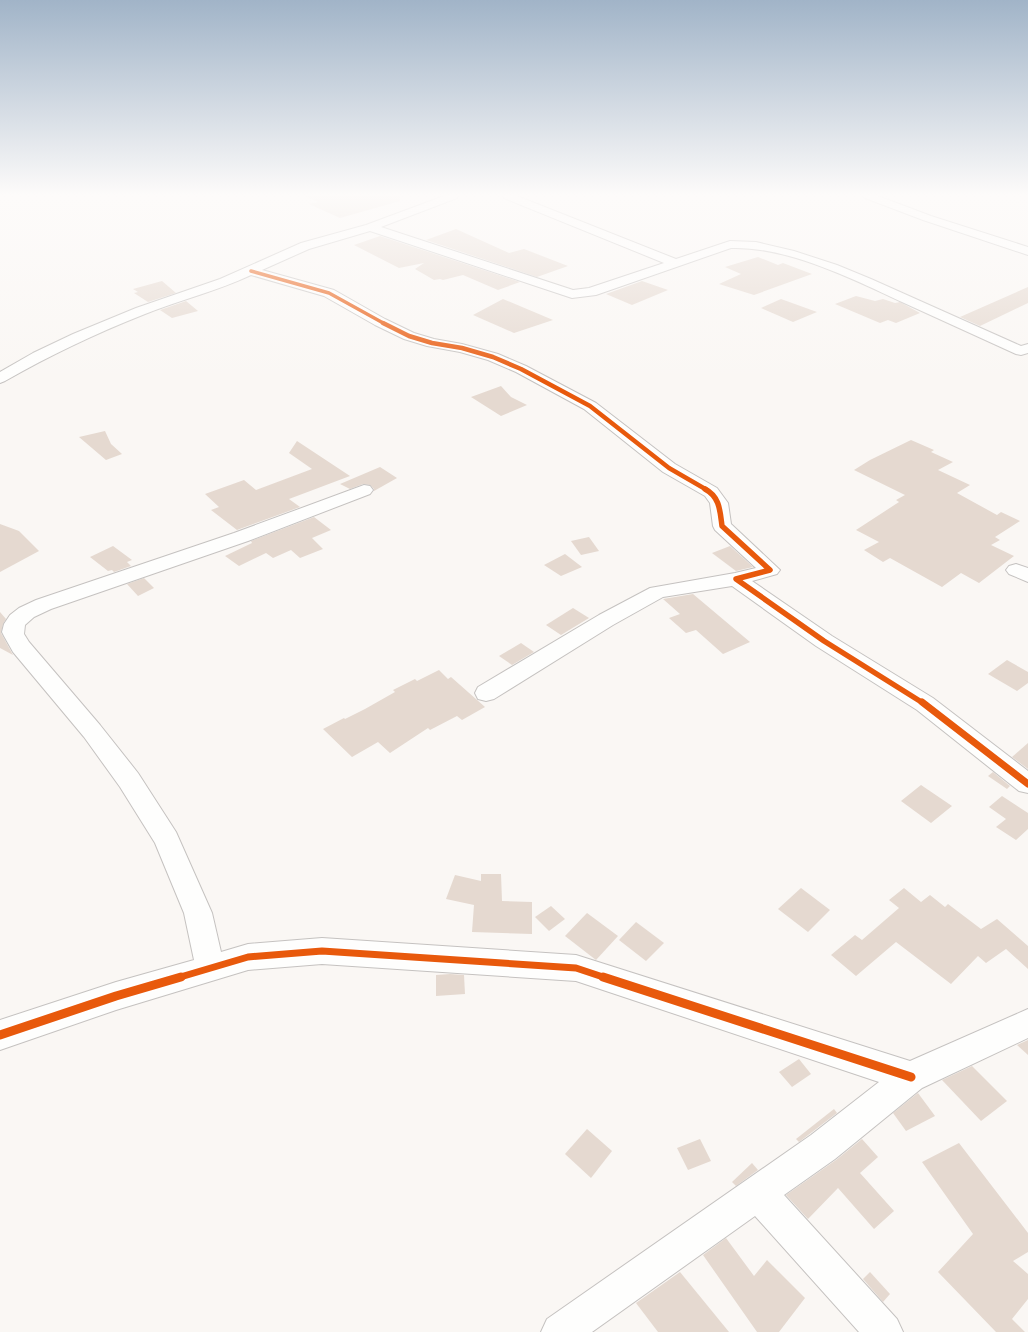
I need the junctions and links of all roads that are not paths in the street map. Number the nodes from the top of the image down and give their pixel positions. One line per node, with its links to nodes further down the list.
1 (279, 258): 7 (street)
2 (464, 258): 6 (street)
3 (666, 258): 6 (street)
4 (688, 258): 6 (street)
5 (803, 258): 8 (street)
6 (676, 262)
7 (251, 271): 9 (street); 11 (street)
8 (1028, 348)
9 (0, 378)
10 (364, 490): 14 (street)
11 (736, 579): 12 (street); 13 (street)
12 (486, 693)
13 (1028, 784)
14 (210, 968): 16 (street); 17 (street)
15 (1028, 1023): 17 (street)
16 (0, 1036)
17 (911, 1077): 18 (street)
18 (758, 1193): 19 (street); 20 (street)
19 (560, 1332)
20 (884, 1332)

